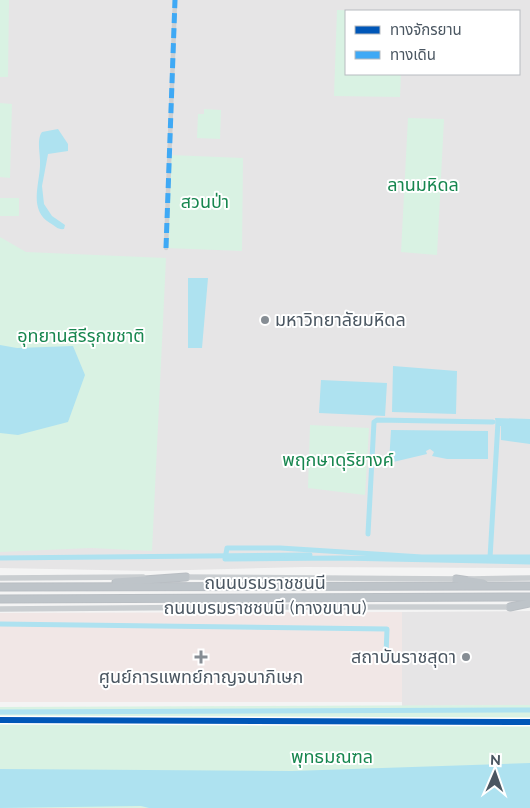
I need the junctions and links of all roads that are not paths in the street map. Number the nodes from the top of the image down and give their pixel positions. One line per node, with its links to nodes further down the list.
1 (175, 0): 2 (street)
2 (166, 248)
3 (186, 577): 4 (main road, ถนนบรมราชชนนี (ทางขนาน)); 6 (main road, ถนนบรมราชชนนี (ทางขนาน)); 10 (highway)
4 (0, 578)
5 (530, 578): 6 (main road, ถนนบรมราชชนนี (ทางขนาน))
6 (456, 579): 7 (highway)
7 (509, 586): 8 (highway, ถนนบรมราชชนนี); 10 (highway, ถนนบรมราชชนนี)
8 (530, 586)
9 (0, 587): 10 (highway, ถนนบรมราชชนนี)
10 (60, 587)
11 (530, 598): 13 (highway, ถนนบรมราชชนนี)
12 (0, 599): 13 (highway, ถนนบรมราชชนนี)
13 (175, 599): 15 (highway)
14 (530, 605): 16 (highway)
15 (269, 607): 16 (main road, ถนนบรมราชชนนี (ทางขนาน)); 17 (main road, ถนนบรมราชชนนี (ทางขนาน))
16 (510, 607)
17 (0, 609)
18 (0, 720): 19 (street)
19 (530, 722)

